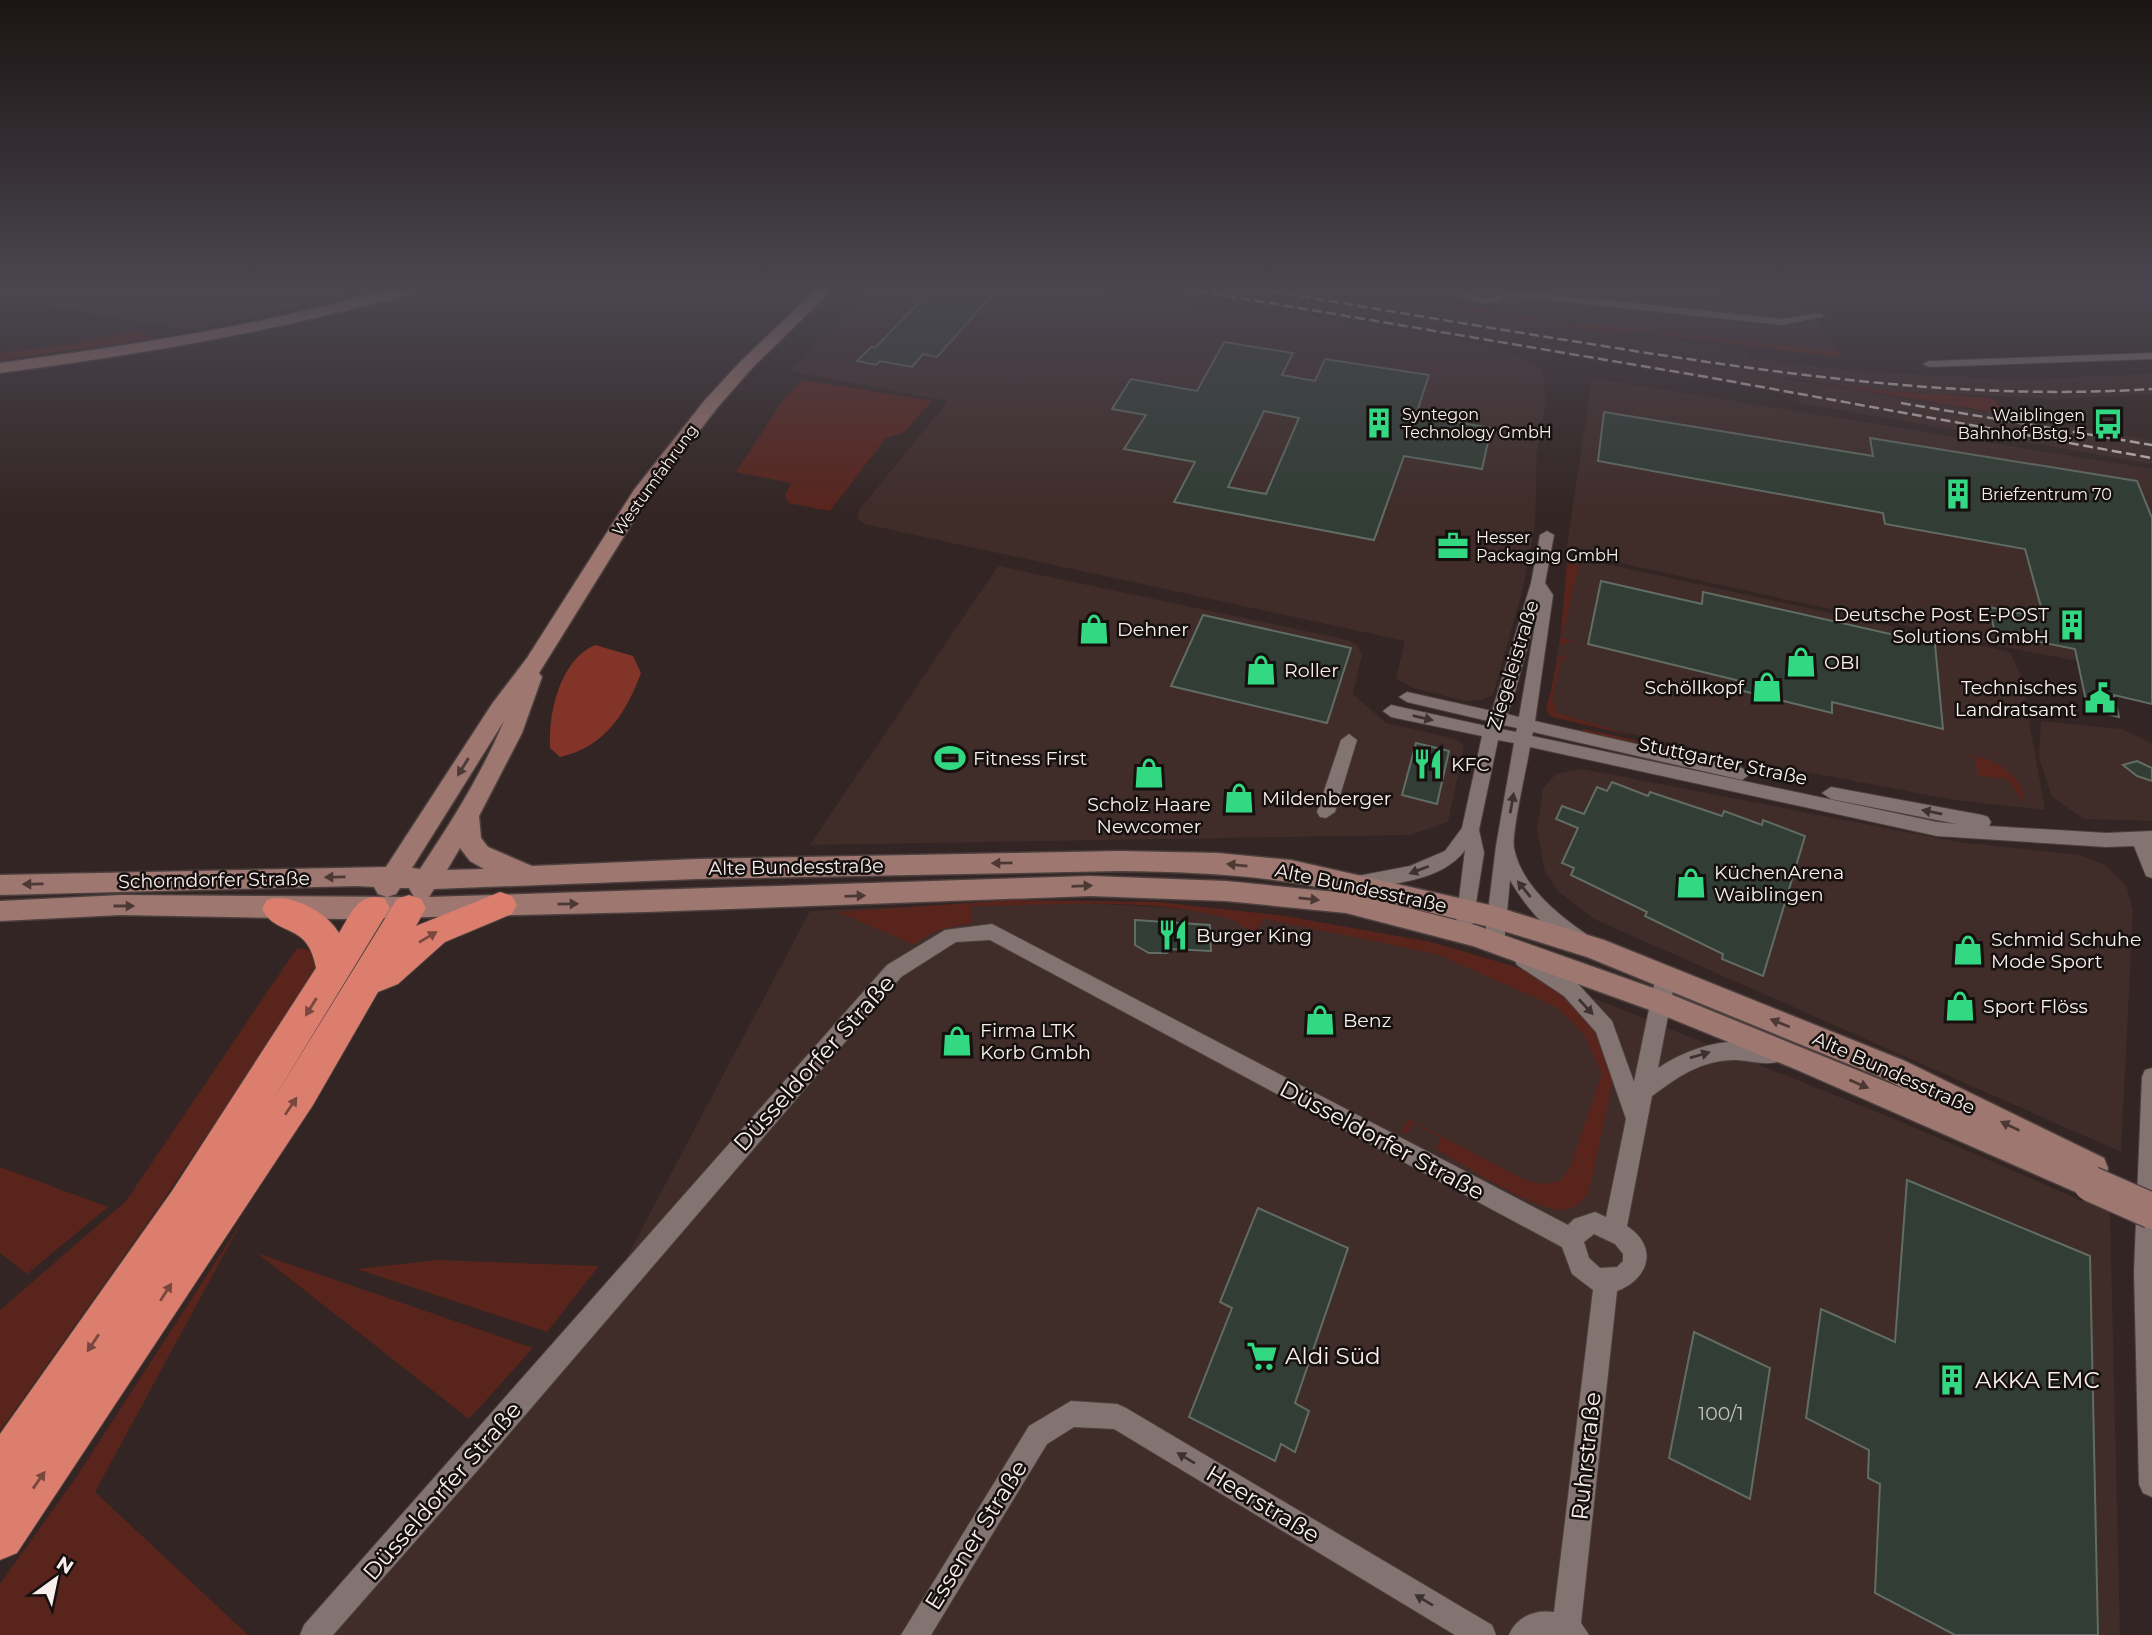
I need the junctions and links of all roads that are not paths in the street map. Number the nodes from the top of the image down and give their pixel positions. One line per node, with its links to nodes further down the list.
1 (40, 362): 5 (main road)
2 (749, 362): 8 (main road, Westumfahrung)
3 (1976, 362): 4 (street)
4 (1929, 364)
5 (0, 368)
6 (1547, 535): 7 (street, Ziegeleistraße)
7 (1538, 583): 10 (street, Ziegeleistraße); 12 (street, Ziegeleistraße)
8 (535, 663): 17 (main road, Westumfahrung); 27 (main road, Westumfahrung, one-way to 27)
9 (1407, 697): 12 (street, Stuttgarter Straße)
10 (1528, 707): 13 (street, Ziegeleistraße); 15 (street, Stuttgarter Straße)
11 (1391, 710): 12 (street, Stuttgarter Straße, one-way to 12)
12 (1495, 726): 13 (street, Stuttgarter Straße); 19 (street, Ziegeleistraße)
13 (1524, 733): 15 (street, Stuttgarter Straße); 16 (street, Ziegeleistraße)
14 (1349, 740): 18 (street)
15 (1572, 744): 16 (street); 20 (street, Stuttgarter Straße)
16 (1520, 760): 21 (street, Ziegeleistraße, one-way to 16)
17 (467, 811): 23 (main road); 24 (main road, Westumfahrung)
18 (1326, 812)
19 (1470, 830): 25 (street, Ziegeleistraße, one-way to 25); 31 (street, Ziegeleistraße)
20 (2146, 840): 22 (street)
21 (1505, 846): 32 (street, Ziegeleistraße); 33 (street, Ziegeleistraße, one-way to 21)
22 (2152, 871)
23 (536, 877): 24 (main road, Alte Bundesstraße); 25 (main road, Alte Bundesstraße, one-way to 23)
24 (428, 878): 27 (main road, Westumfahrung)
25 (1353, 883): 31 (main road, Alte Bundesstraße)
26 (0, 885): 27 (main road, Schorndorfer Straße, one-way to 26)
27 (392, 898): 28 (main road, Alte Bundesstraße); 29 (main road, Schorndorfer Straße); 34 (highway)
28 (500, 905): 31 (main road, Alte Bundesstraße, one-way to 31); 34 (highway, one-way to 28)
29 (279, 909): 30 (main road, Schorndorfer Straße, one-way to 29); 34 (highway)
30 (0, 911)
31 (1465, 922): 32 (main road, Alte Bundesstraße)
32 (1500, 937): 33 (main road, Alte Bundesstraße); 35 (main road, Alte Bundesstraße); 39 (street, one-way to 39)
33 (1594, 948): 35 (main road, Alte Bundesstraße)
34 (348, 979): 47 (highway, one-way to 47); 49 (highway, one-way to 34)
35 (1663, 988): 36 (main road, Alte Bundesstraße); 38 (street); 40 (main road, Alte Bundesstraße, one-way to 35)
36 (1805, 1060): 38 (street, one-way to 36); 40 (main road, Alte Bundesstraße, one-way to 40)
37 (2152, 1077): 48 (street)
38 (1643, 1091): 39 (street)
39 (1635, 1117): 43 (street)
40 (2092, 1176): 41 (main road, Alte Bundesstraße); 42 (main road, bridge)
41 (2152, 1194)
42 (2152, 1212)
43 (1615, 1229): 44 (street); 45 (street)
44 (1571, 1239): 45 (street); 51 (street, Düsseldorfer Straße)
45 (1606, 1282): 50 (street, Ruhrstraße)
46 (1038, 1434): 52 (street, Essener Straße); 53 (street, Heerstraße, one-way to 46)
47 (0, 1474)
48 (2152, 1484)
49 (0, 1536)
50 (1571, 1632): 54 (street)
51 (314, 1635)
52 (915, 1635)
53 (1482, 1635)
54 (1523, 1635)

